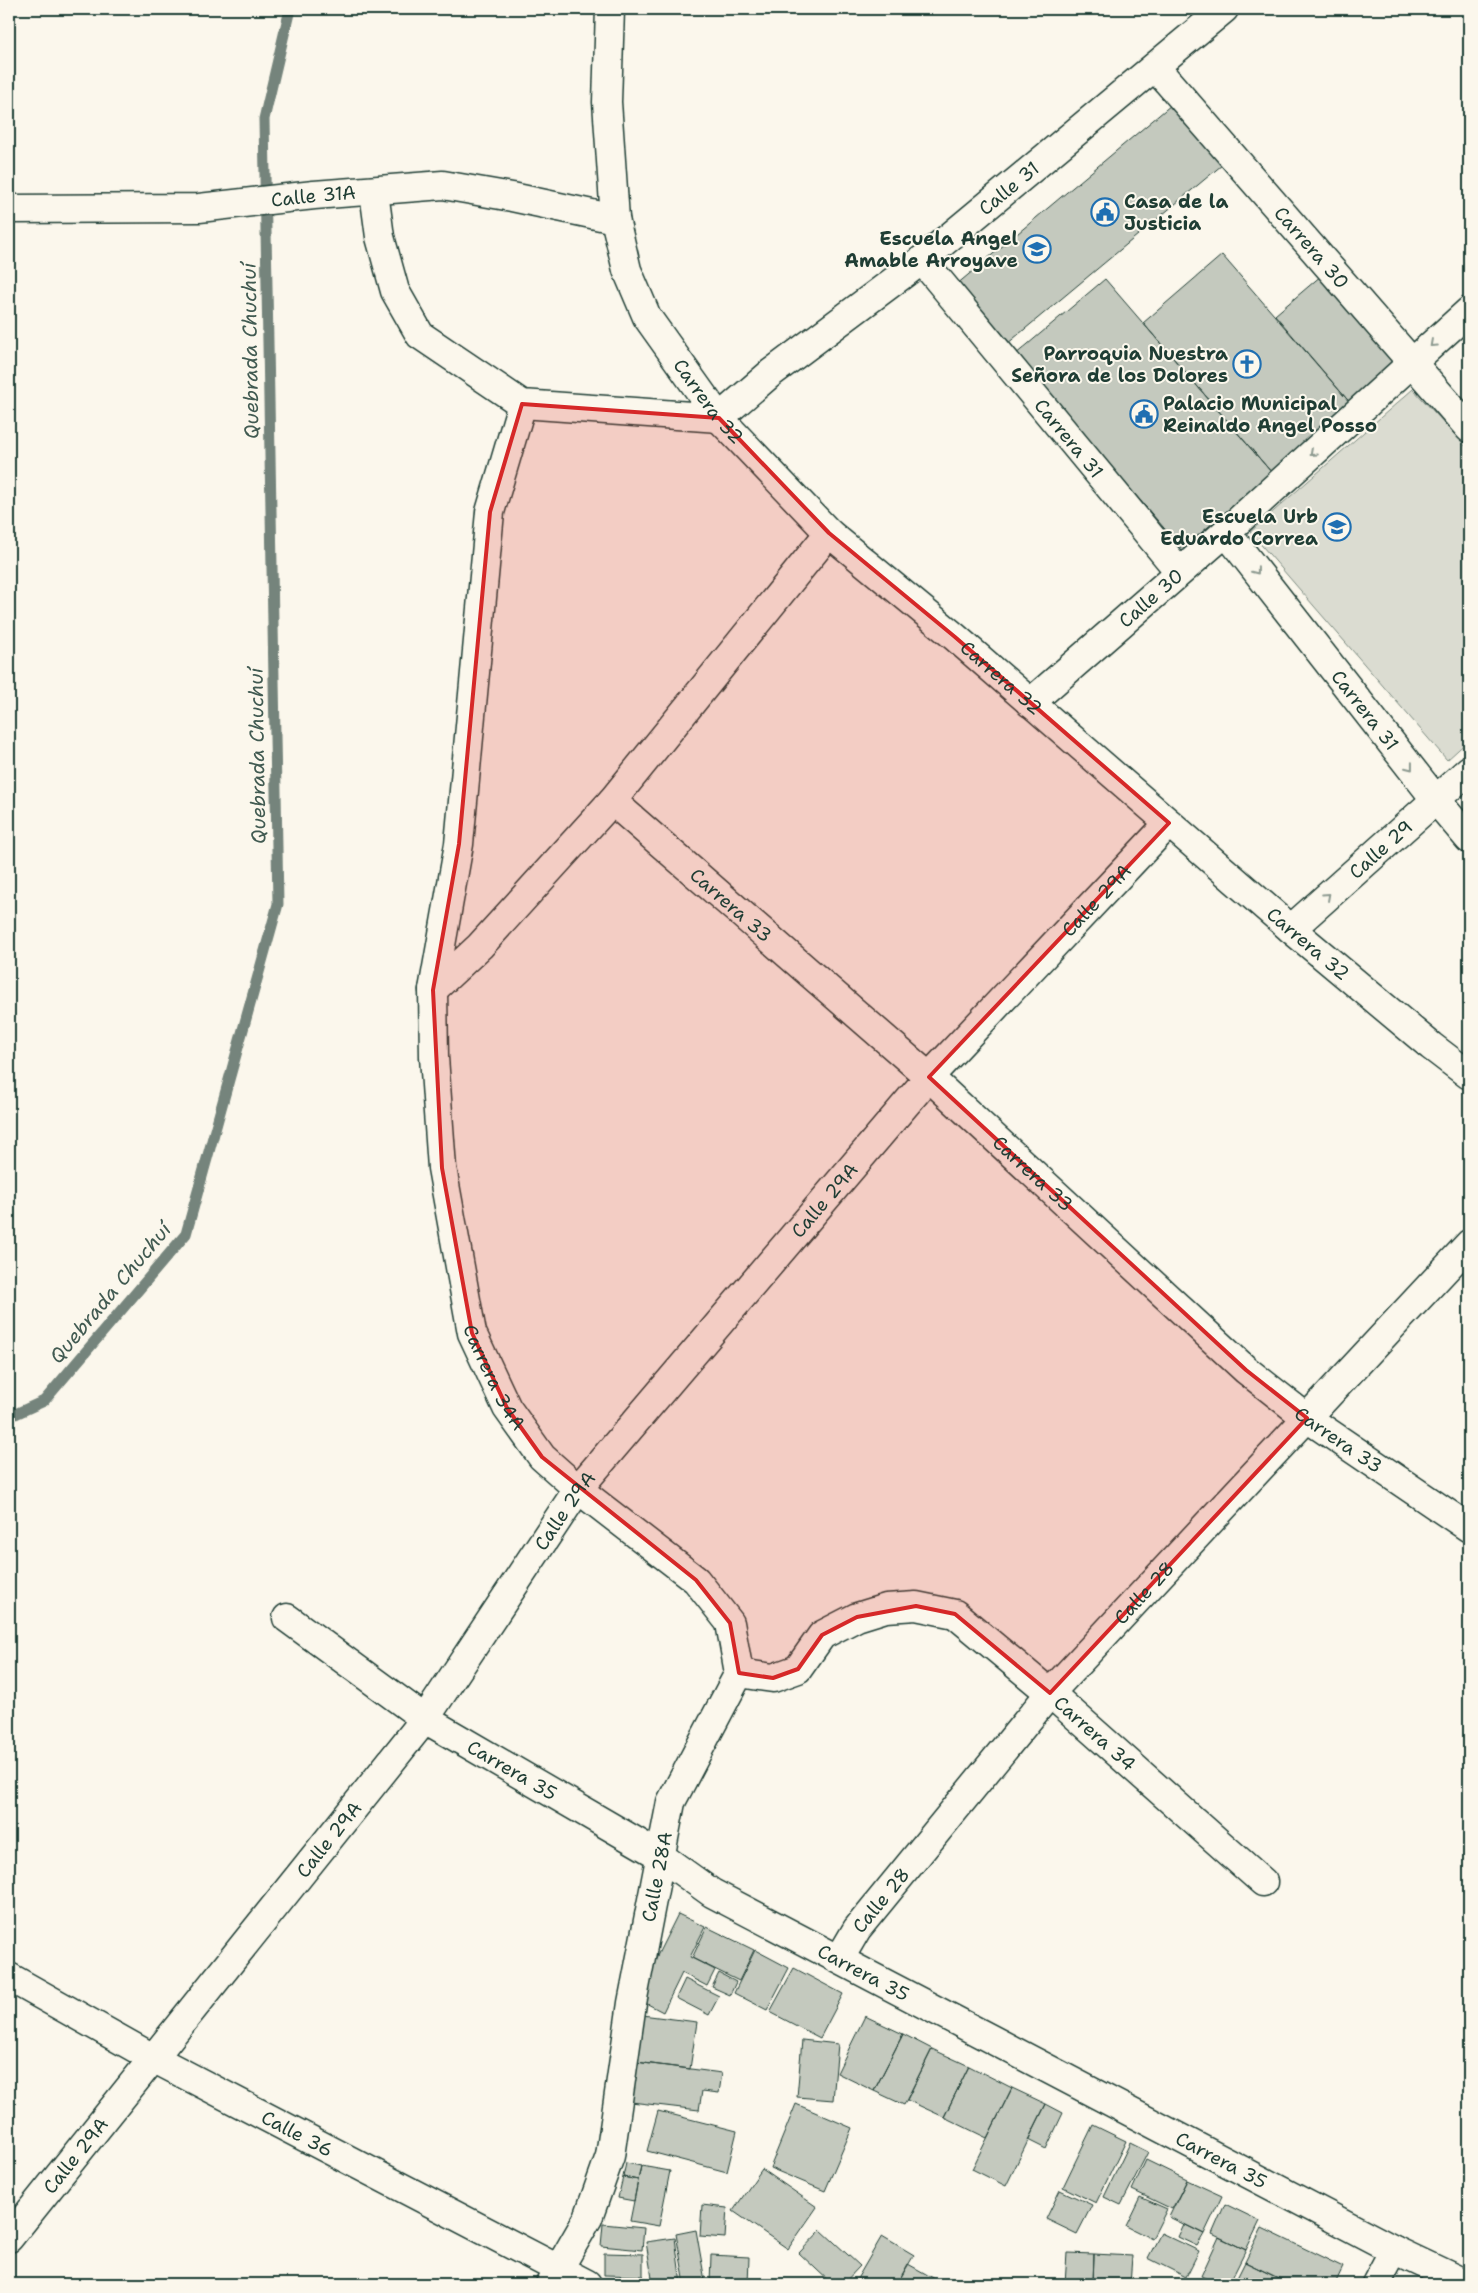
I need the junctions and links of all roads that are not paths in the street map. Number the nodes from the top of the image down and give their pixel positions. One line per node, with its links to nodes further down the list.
1 (610, 9): 6 (street, Carrera 32)
2 (1224, 9): 3 (street, Calle 31)
3 (1155, 67): 7 (street, Calle 31); 9 (street, Carrera 30)
4 (374, 192): 5 (street, Calle 31A); 6 (street, Calle 31A); 10 (street)
5 (9, 209)
6 (614, 218): 11 (street, Carrera 32)
7 (922, 260): 11 (street, Calle 31); 15 (street, Carrera 31)
8 (1469, 311): 9 (street, Calle 30, one-way to 9)
9 (1414, 362): 12 (street, Carrera 30); 13 (street, Calle 30, one-way to 13)
10 (522, 404): 11 (street); 23 (street, Carrera 34A)
11 (719, 418): 14 (street, Carrera 32)
12 (1469, 428)
13 (1226, 532): 15 (street, Calle 30); 18 (street, Carrera 31, one-way to 18)
14 (829, 533): 16 (street, Carrera 32); 19 (street)
15 (1179, 571): 16 (street, Calle 30)
16 (1030, 703): 20 (street, Carrera 32)
17 (1469, 770): 18 (street, Calle 29)
18 (1436, 800): 21 (street, Carrera 31); 22 (street, Calle 29, one-way to 18)
19 (612, 801): 23 (street); 25 (street, Carrera 33)
20 (1168, 823): 22 (street, Carrera 32); 25 (street, Calle 29A)
21 (1469, 839)
22 (1291, 928): 24 (street, Carrera 32)
23 (433, 990): 28 (street, Carrera 34A)
24 (1469, 1075)
25 (929, 1077): 27 (street, Carrera 33); 28 (street, Calle 29A)
26 (1469, 1244): 27 (street, Calle 28)
27 (1307, 1418): 29 (street, Carrera 33); 32 (street, Calle 28)
28 (578, 1489): 31 (street, Carrera 34A); 33 (street, Calle 29A)
29 (1469, 1528)
30 (287, 1618): 33 (street, Carrera 35)
31 (739, 1673): 32 (street, Carrera 34); 34 (street, Calle 28A)
32 (1050, 1693): 35 (street, Carrera 34); 36 (street, Calle 28)
33 (425, 1719): 34 (street, Carrera 35); 38 (street, Calle 29A)
34 (659, 1855): 36 (street, Carrera 35); 41 (street, Calle 28A)
35 (1263, 1882)
36 (840, 1958): 40 (street, Carrera 35)
37 (9, 1977): 38 (street, Calle 36)
38 (153, 2058): 39 (street, Calle 29A); 41 (street, Calle 36)
39 (9, 2238)
40 (1394, 2250): 43 (street); 44 (street, Carrera 35)
41 (554, 2277): 42 (street, Calle 36)
42 (587, 2284)
43 (1376, 2284)
44 (1466, 2284)

